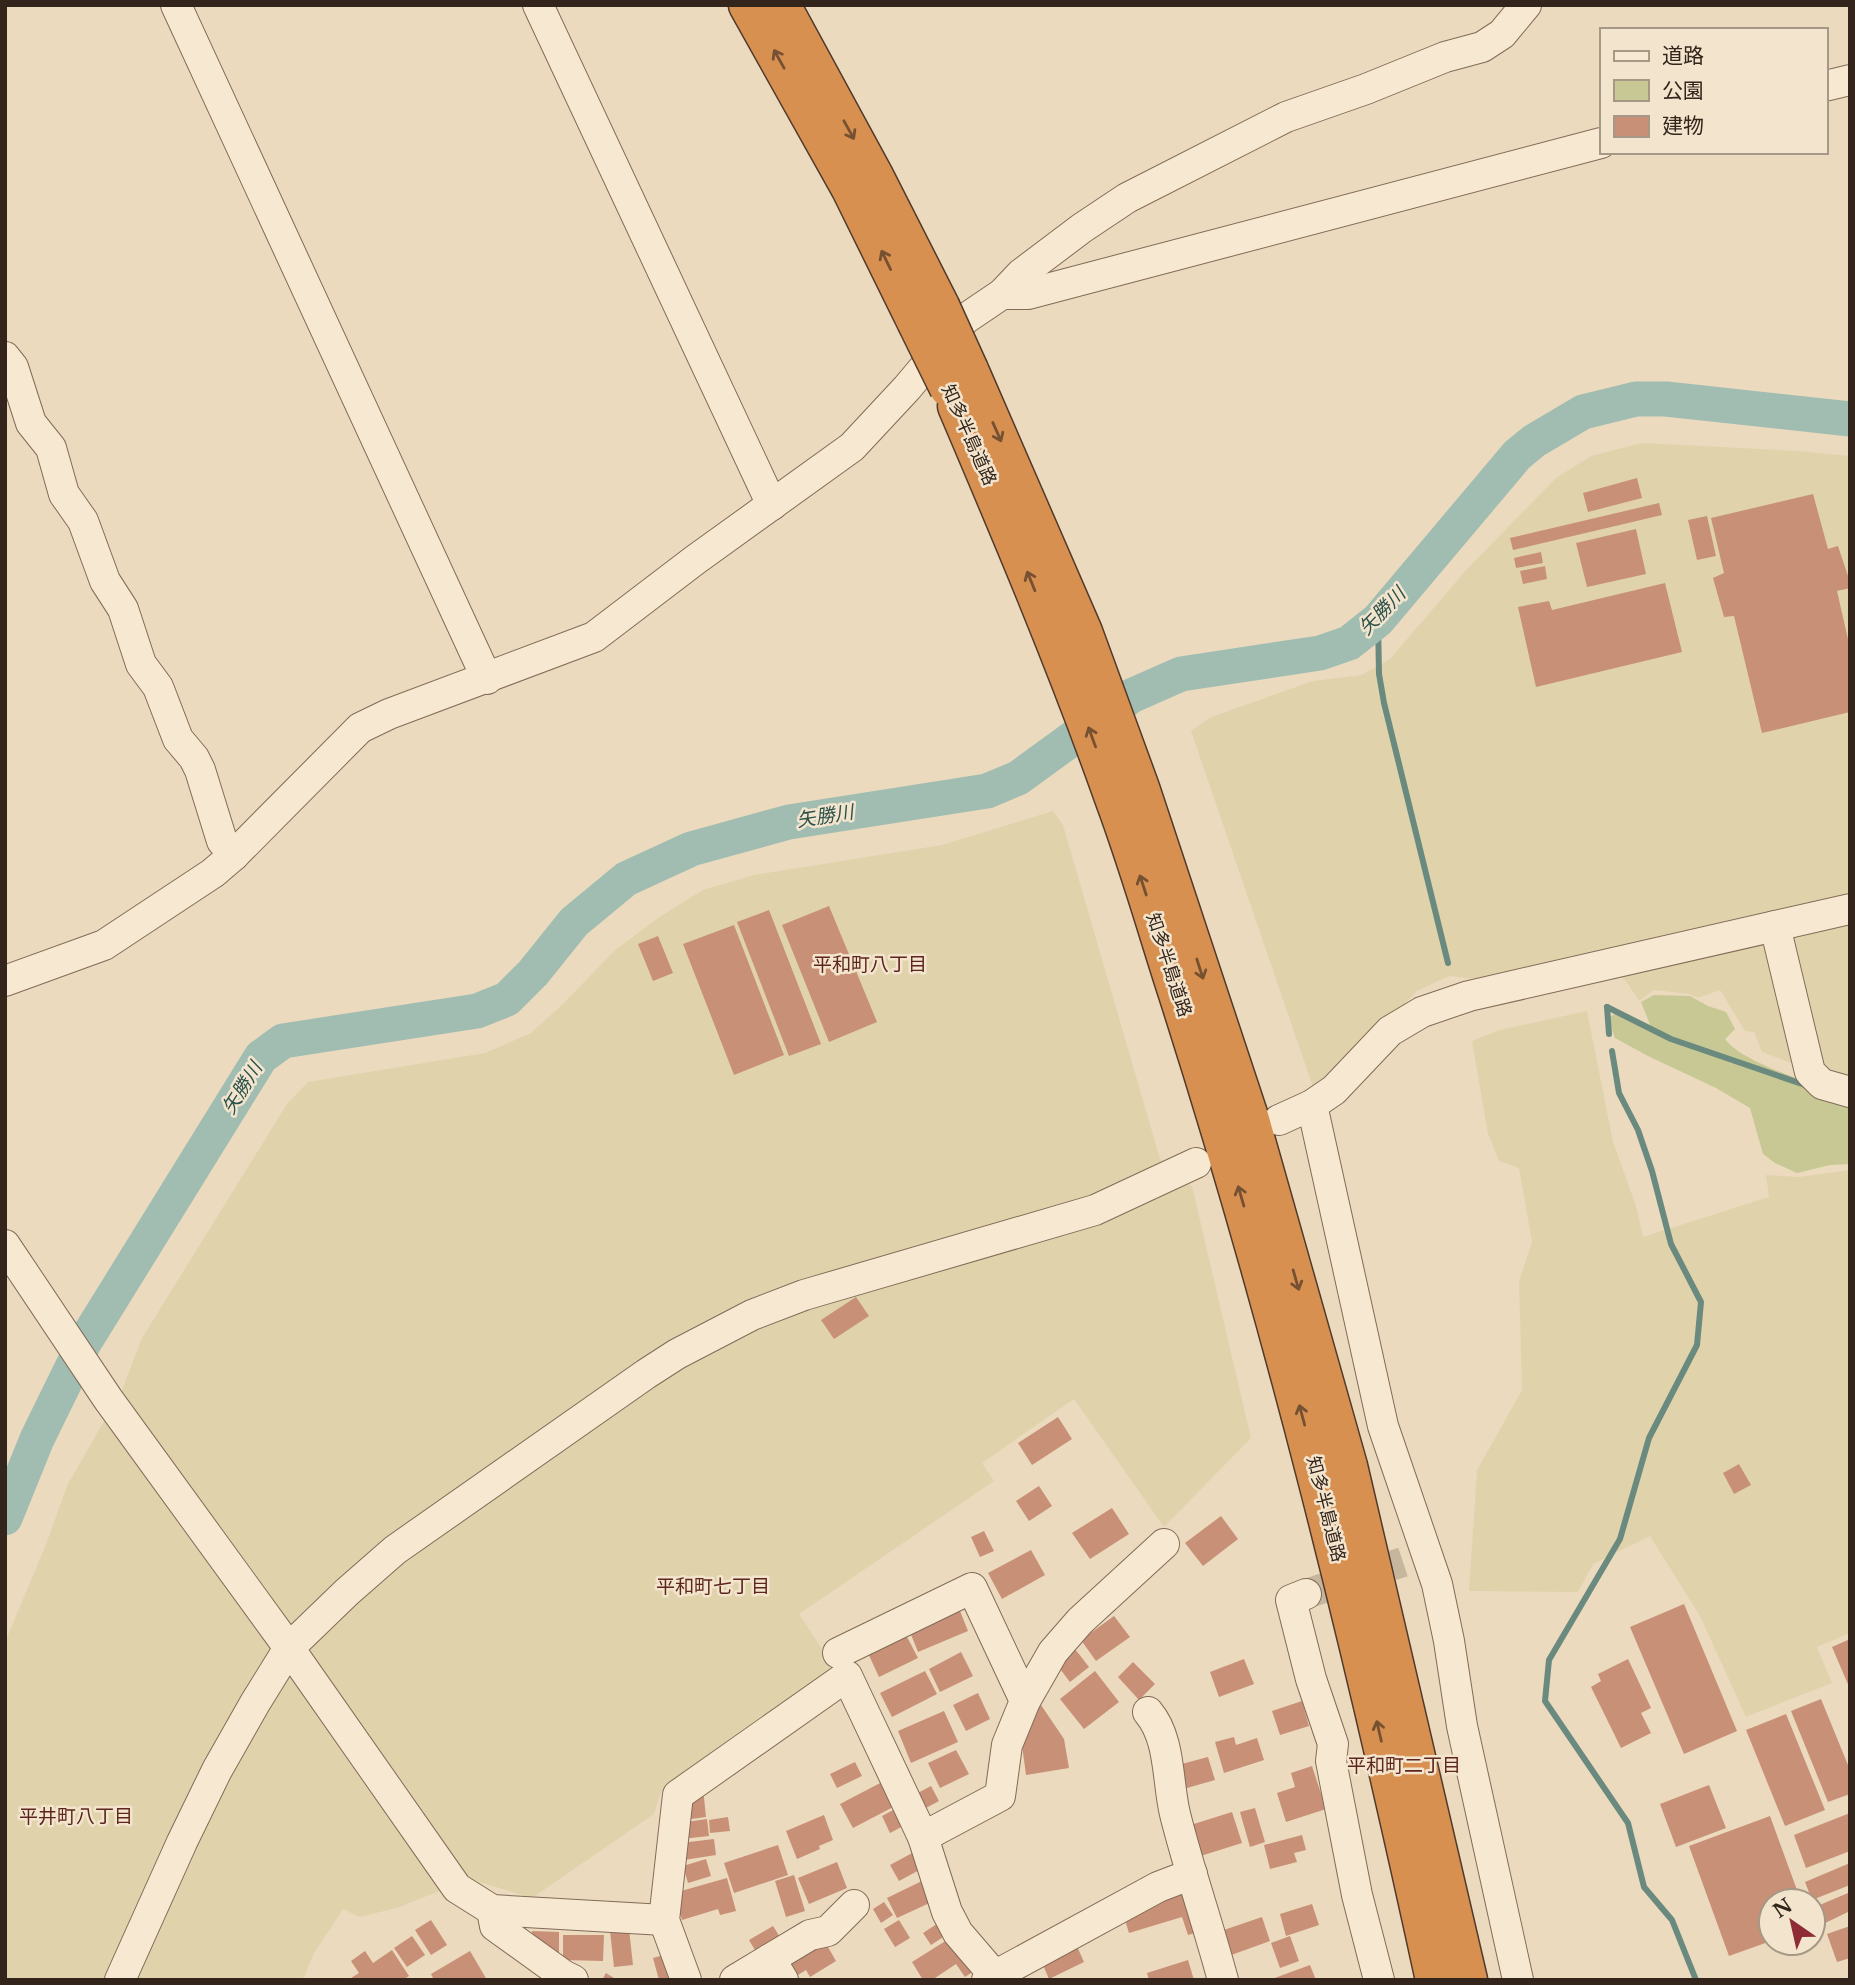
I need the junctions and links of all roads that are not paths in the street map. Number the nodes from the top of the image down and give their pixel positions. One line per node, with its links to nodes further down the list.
1 (176, 5): 13 (street)
2 (538, 5): 12 (street)
3 (748, 5): 10 (highway, 知多半島道路, one-way to 3)
4 (781, 5): 10 (highway, 知多半島道路, one-way to 10)
5 (1526, 5): 9 (street)
6 (1850, 80): 7 (street)
7 (1827, 86)
8 (1600, 143): 9 (street)
9 (1002, 294): 12 (street)
10 (928, 314): 14 (highway, 知多半島道路, bridge)
11 (5, 356): 15 (street)
12 (772, 505): 13 (street)
13 (487, 679): 15 (street)
14 (1128, 794): 24 (highway, 知多半島道路, one-way to 24); 31 (highway, 知多半島道路, one-way to 14)
15 (234, 855): 18 (street)
16 (1850, 909): 17 (street)
17 (1775, 926): 19 (street); 20 (street)
18 (5, 981)
19 (1850, 1093)
20 (1312, 1105): 21 (street); 49 (street)
21 (1279, 1120)
22 (1196, 1163): 27 (street)
23 (5, 1245): 27 (street)
24 (1348, 1466): 47 (highway, 知多半島道路); 48 (highway)
25 (1164, 1544): 29 (street)
26 (1306, 1594): 44 (street)
27 (289, 1648): 35 (street); 39 (street)
28 (838, 1653): 29 (street)
29 (1026, 1702): 32 (street)
30 (1148, 1712): 33 (street)
31 (1401, 1821): 45 (highway); 46 (highway, 知多半島道路)
32 (923, 1837): 36 (street); 38 (street)
33 (1192, 1874): 38 (street); 43 (street)
34 (854, 1905): 37 (street)
35 (492, 1910): 36 (street); 40 (street)
36 (664, 1920): 41 (street)
37 (776, 1969): 42 (street)
38 (990, 1977)
39 (120, 1980)
40 (573, 1980)
41 (686, 1980)
42 (735, 1980)
43 (1223, 1980)
44 (1379, 1980)
45 (1413, 1980)
46 (1435, 1980)
47 (1468, 1980)
48 (1484, 1980)
49 (1518, 1980)

